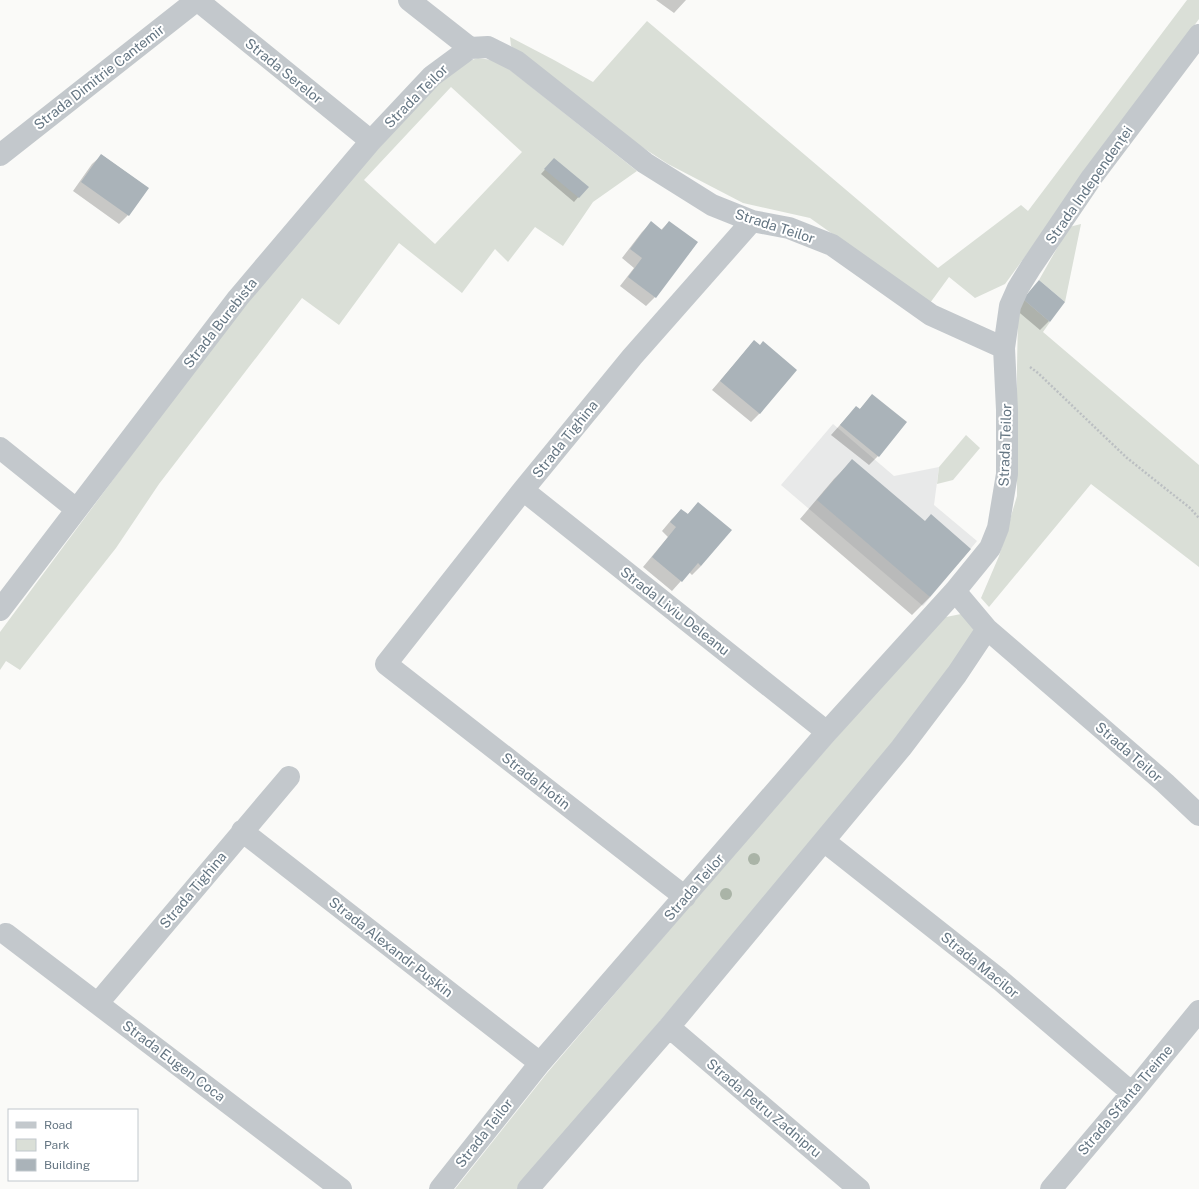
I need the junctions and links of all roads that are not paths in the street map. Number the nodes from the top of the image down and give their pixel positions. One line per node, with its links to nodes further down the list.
1 (197, 0): 6 (street, Strada Serelor); 7 (street, Strada Dimitrie Cantemir)
2 (408, 0): 4 (street)
3 (1199, 34): 5 (street, Strada Independenței)
4 (470, 48): 6 (street, Strada Teilor); 8 (street, Strada Teilor)
5 (1192, 58): 9 (street, Strada Independenței)
6 (371, 141): 12 (street, Strada Burebista)
7 (0, 154)
8 (752, 221): 9 (street, Strada Teilor); 11 (street, Strada Tighina)
9 (1004, 348): 13 (street, Strada Teilor)
10 (0, 448): 12 (street)
11 (523, 490): 16 (street, Strada Tighina); 17 (street, Strada Liviu Deleanu)
12 (76, 509): 14 (street, Strada Burebista)
13 (955, 591): 15 (street, Strada Teilor); 17 (street, Strada Teilor)
14 (0, 610)
15 (987, 628): 19 (street, Strada Teilor); 21 (street)
16 (386, 664): 22 (street, Strada Hotin)
17 (827, 732): 22 (street, Strada Teilor)
18 (289, 777): 20 (street, Strada Tighina)
19 (1199, 815)
20 (242, 831): 24 (street, Strada Tighina); 27 (street, Strada Alexandr Pușkin)
21 (824, 841): 26 (street); 28 (street, Strada Macilor)
22 (685, 897): 27 (street, Strada Teilor)
23 (6, 934): 24 (street, Strada Eugen Coca)
24 (98, 1003): 29 (street, Strada Eugen Coca)
25 (1199, 1011): 28 (street, Strada Sfânta Treime)
26 (669, 1027): 31 (street); 32 (street, Strada Petru Zadnipru)
27 (540, 1063): 30 (street, Strada Teilor)
28 (1132, 1093): 33 (street, Strada Sfânta Treime)
29 (342, 1189)
30 (440, 1189)
31 (528, 1189)
32 (859, 1189)
33 (1051, 1189)

